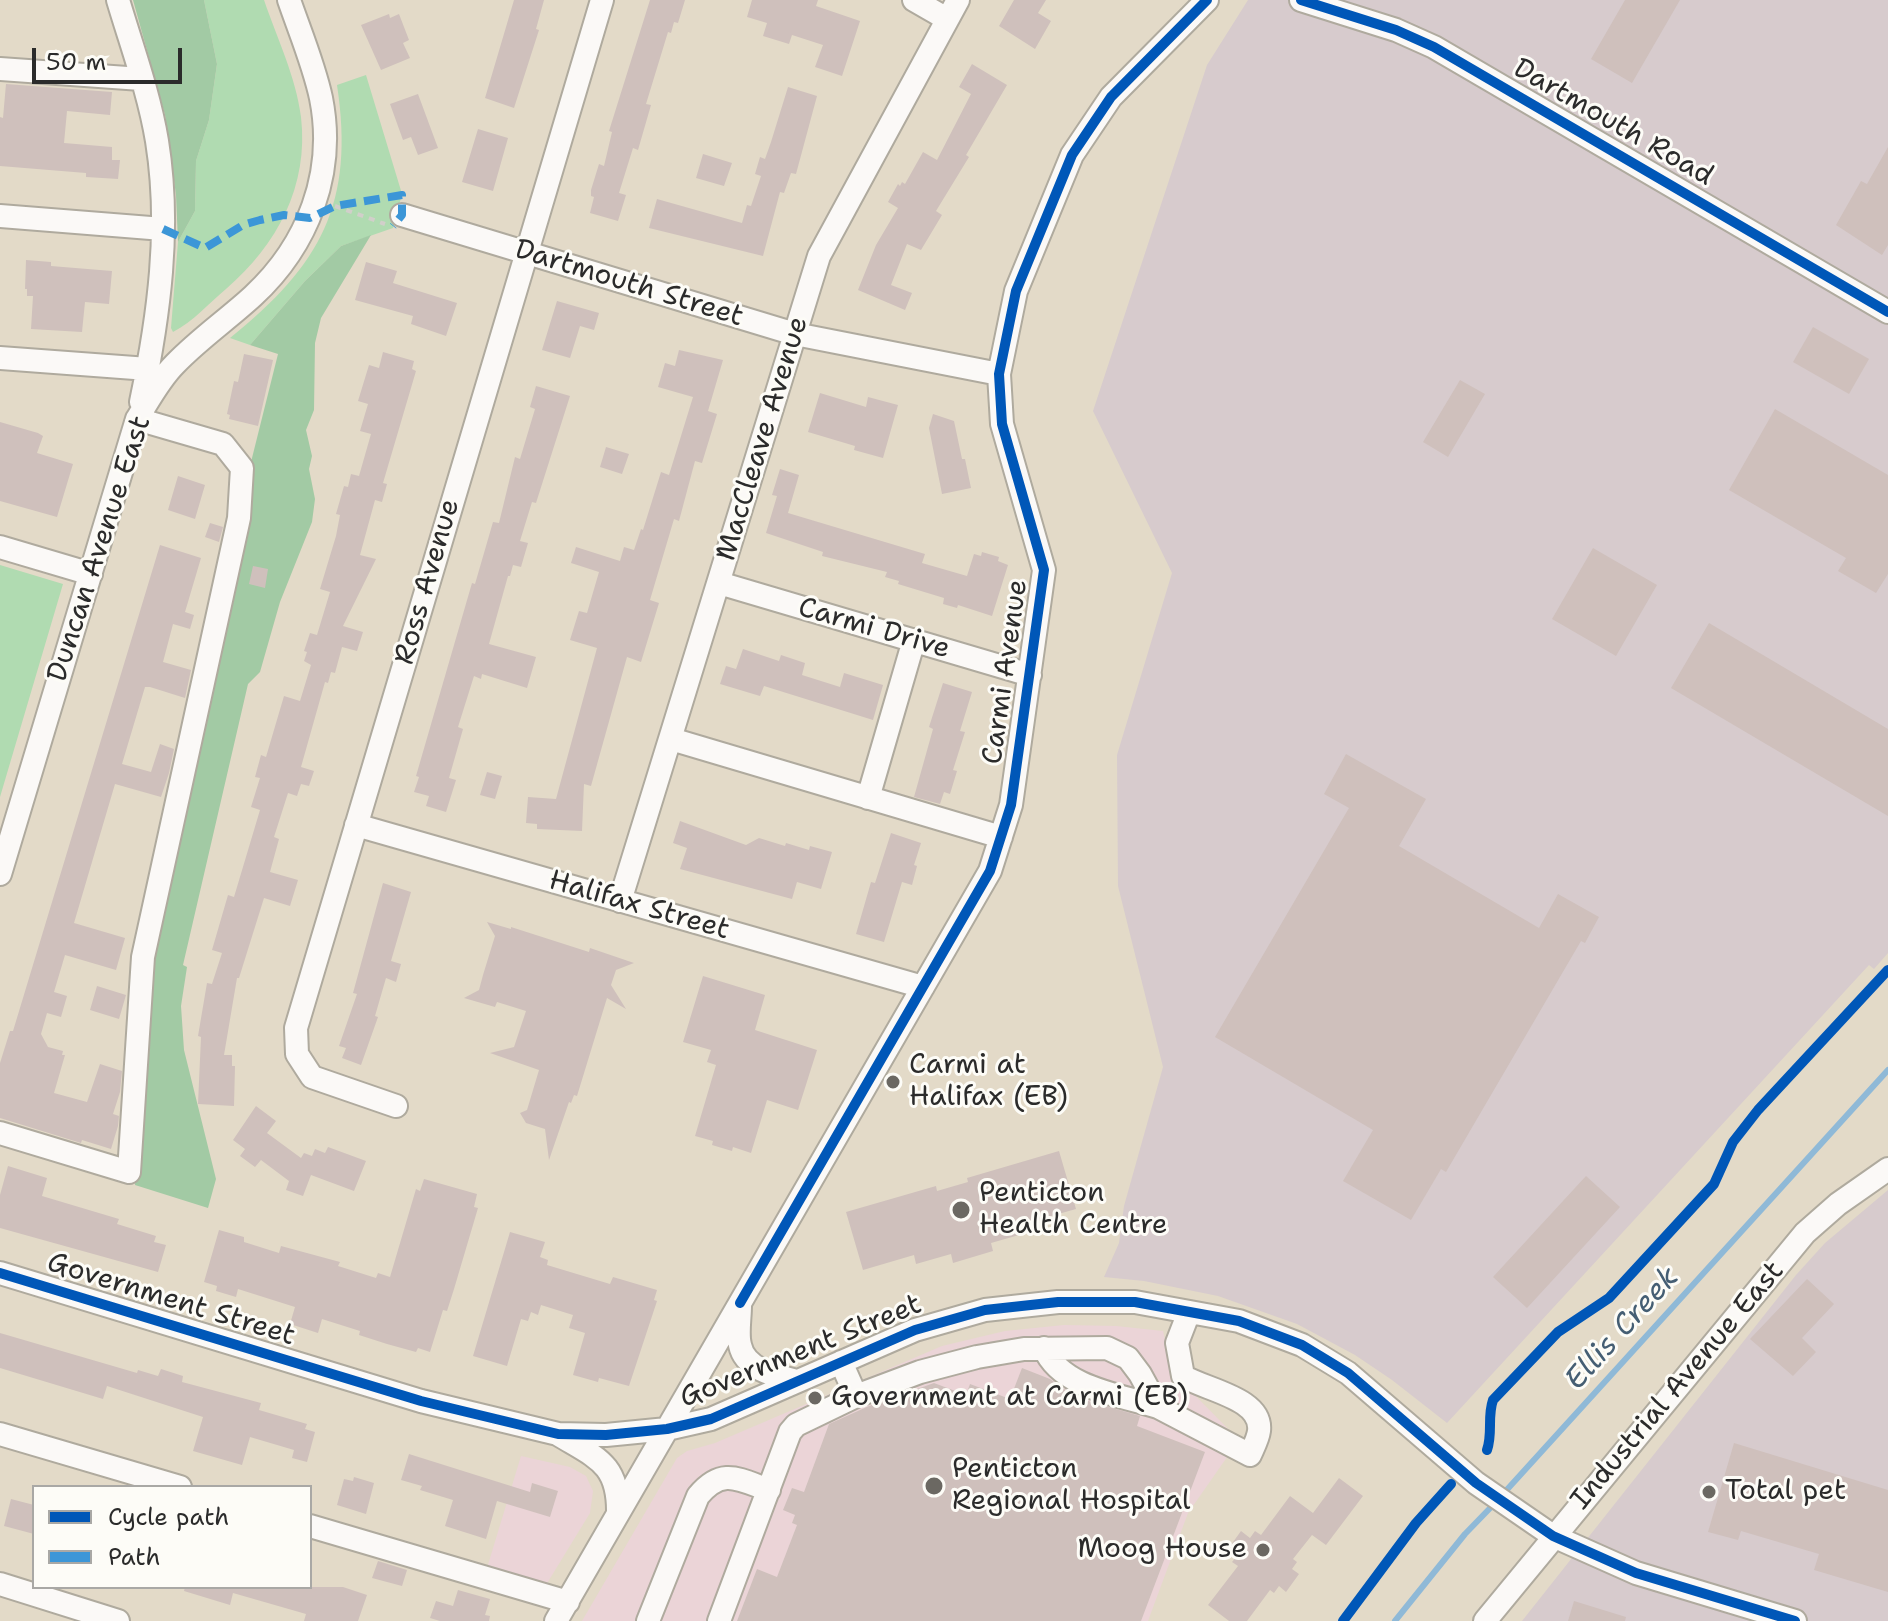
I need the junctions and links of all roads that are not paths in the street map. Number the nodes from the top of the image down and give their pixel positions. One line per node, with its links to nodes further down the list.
1 (118, 0): 9 (street)
2 (602, 0): 13 (street, Ross Avenue)
3 (914, 0): 7 (street)
4 (1207, 0): 18 (street, Carmi Avenue)
5 (291, 1): 19 (street, Duncan Avenue East)
6 (1313, 2): 14 (street, Dartmouth Road)
7 (953, 9): 15 (street, MacCleave Avenue)
8 (0, 69): 9 (street)
9 (141, 79): 12 (street)
10 (402, 215): 13 (street, Dartmouth Street)
11 (0, 216): 12 (street)
12 (163, 229): 17 (street)
13 (525, 252): 15 (street, Dartmouth Street); 27 (street, Ross Avenue)
14 (1888, 312)
15 (795, 334): 18 (street, Dartmouth Street); 22 (street, MacCleave Avenue)
16 (0, 358): 17 (street)
17 (148, 369): 19 (street)
18 (999, 374): 24 (street, Carmi Avenue)
19 (137, 419): 21 (street, Duncan Avenue East); 33 (street)
20 (0, 547): 21 (street)
21 (91, 574): 29 (street, Duncan Avenue East)
22 (719, 583): 23 (street, Carmi Drive); 25 (street, MacCleave Avenue)
23 (914, 640): 24 (street, Carmi Drive); 26 (street)
24 (1030, 675): 28 (street, Carmi Avenue)
25 (671, 739): 26 (street); 30 (street, MacCleave Avenue)
26 (868, 798): 28 (street)
27 (356, 825): 30 (street, Halifax Street); 32 (street, Ross Avenue)
28 (1001, 837): 31 (street, Carmi Avenue)
29 (0, 874)
30 (620, 901): 31 (street, Halifax Street)
31 (923, 987): 36 (street, Carmi Avenue)
32 (396, 1106)
33 (0, 1133)
34 (1888, 1169): 50 (street, Industrial Avenue East)
35 (0, 1273): 45 (street, Government Street)
36 (740, 1303): 40 (street); 43 (street, Carmi Avenue)
37 (1189, 1312): 39 (street, Government Street); 42 (street); 50 (street, Government Street)
38 (1044, 1348): 41 (street); 42 (street); 42 (street)
39 (841, 1362): 40 (street, Government Street); 41 (street)
40 (797, 1381): 43 (street, Government Street)
41 (856, 1396): 47 (street)
42 (1158, 1407)
43 (667, 1429): 45 (street, Government Street); 48 (street, Carmi Avenue)
44 (0, 1434): 46 (street)
45 (558, 1434): 48 (street)
46 (173, 1485)
47 (769, 1490): 54 (street); 55 (street)
48 (618, 1514): 52 (street, Carmi Avenue)
49 (312, 1527): 52 (street)
50 (1553, 1536): 56 (street, Industrial Avenue East); 57 (street, Government Street)
51 (0, 1584): 53 (street)
52 (562, 1615)
53 (118, 1621)
54 (648, 1621)
55 (719, 1621)
56 (1485, 1621)
57 (1795, 1621)

